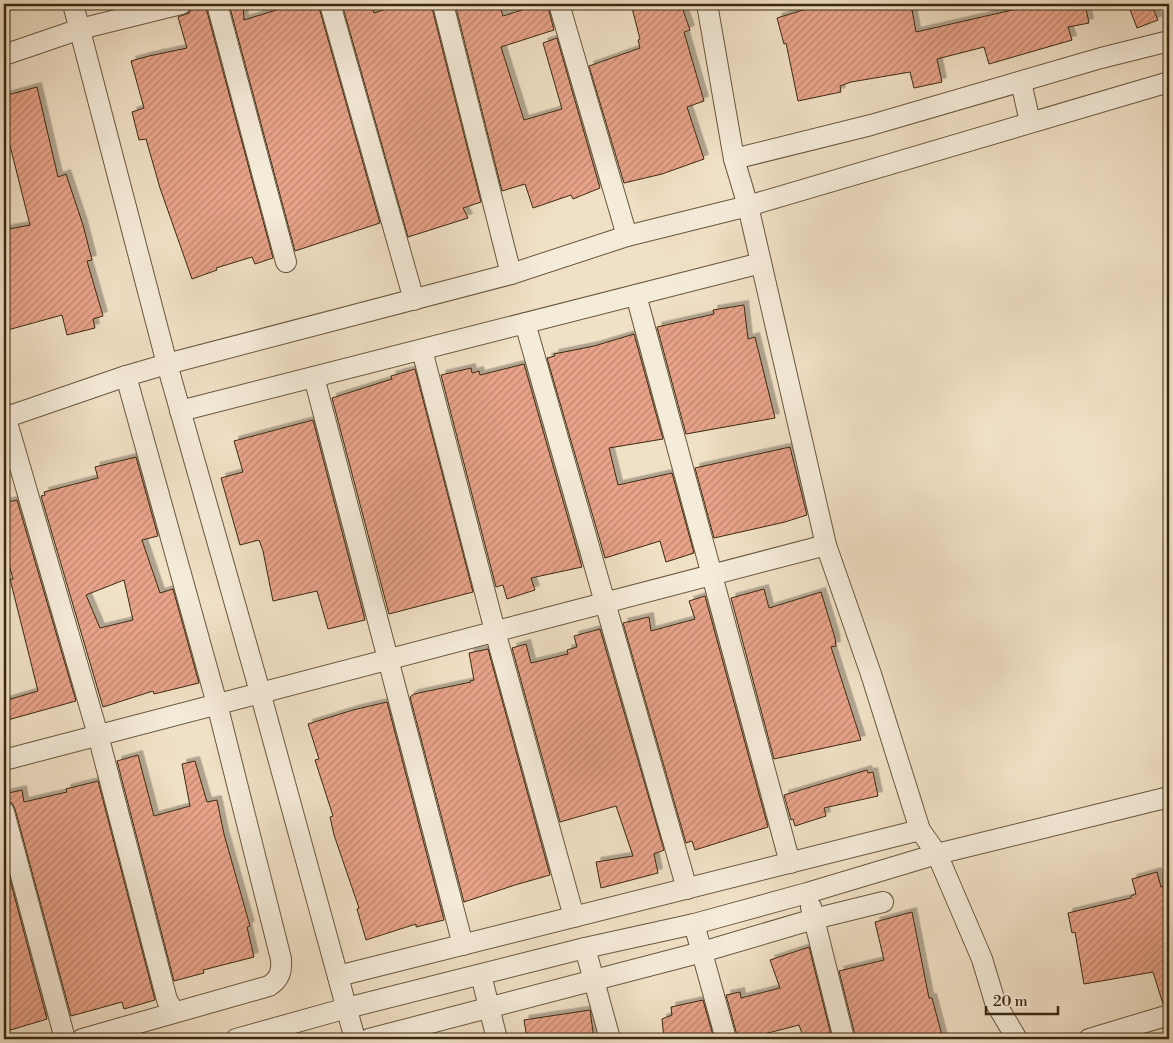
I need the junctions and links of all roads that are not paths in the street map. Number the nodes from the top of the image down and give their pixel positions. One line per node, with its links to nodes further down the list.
1 (72, 4): 8 (street)
2 (181, 4): 8 (street)
3 (217, 4): 17 (street)
4 (330, 4): 21 (street)
5 (443, 4): 19 (street)
6 (559, 4): 16 (street)
7 (713, 5): 14 (street)
8 (80, 29): 10 (street); 24 (street)
9 (1169, 42): 11 (street)
10 (4, 55)
11 (1021, 82): 13 (street); 14 (street)
12 (1169, 82): 13 (street)
13 (1030, 122): 15 (street)
14 (734, 159): 15 (street)
15 (748, 206): 16 (street); 18 (street)
16 (628, 236): 19 (street)
17 (286, 262)
18 (761, 263): 20 (street); 29 (street)
19 (512, 274): 21 (street)
20 (636, 295): 22 (street); 30 (street)
21 (414, 300): 24 (street)
22 (525, 323): 23 (street); 31 (street)
23 (422, 350): 26 (street); 32 (street)
24 (167, 364): 25 (street); 27 (street)
25 (126, 376): 28 (street); 35 (street)
26 (314, 377): 27 (street); 33 (street)
27 (180, 411): 34 (street)
28 (4, 416): 36 (street)
29 (826, 545): 30 (street); 40 (street)
30 (711, 575): 31 (street); 42 (street)
31 (604, 603): 32 (street); 43 (street)
32 (495, 631): 33 (street); 46 (street)
33 (389, 660): 34 (street); 49 (street)
34 (260, 692): 35 (street); 53 (street)
35 (217, 704): 36 (street); 57 (street)
36 (98, 735): 37 (street); 57 (street)
37 (4, 760)
38 (1169, 797): 41 (street)
39 (4, 812): 59 (street)
40 (920, 830): 41 (street); 42 (street)
41 (938, 854): 44 (street); 68 (street)
42 (790, 863): 43 (street)
43 (687, 889): 46 (street)
44 (807, 893): 47 (street); 48 (street)
45 (883, 902): 47 (street)
46 (574, 917): 49 (street)
47 (814, 919): 51 (street); 67 (street)
48 (694, 924): 50 (street); 51 (street)
49 (464, 945): 53 (street)
50 (585, 948): 52 (street); 54 (street)
51 (702, 952): 54 (street); 66 (street)
52 (480, 975): 55 (street); 56 (street)
53 (338, 976): 55 (street)
54 (594, 980): 56 (street); 65 (street)
55 (347, 1008): 61 (street); 62 (street)
56 (489, 1008): 63 (street); 64 (street)
57 (177, 1011): 60 (street)
58 (1169, 1015): 69 (street)
59 (66, 1039)
60 (82, 1039)
61 (236, 1039)
62 (355, 1039)
63 (369, 1039)
64 (497, 1039)
65 (610, 1039)
66 (726, 1039)
67 (844, 1039)
68 (1017, 1039)
69 (1089, 1039)

